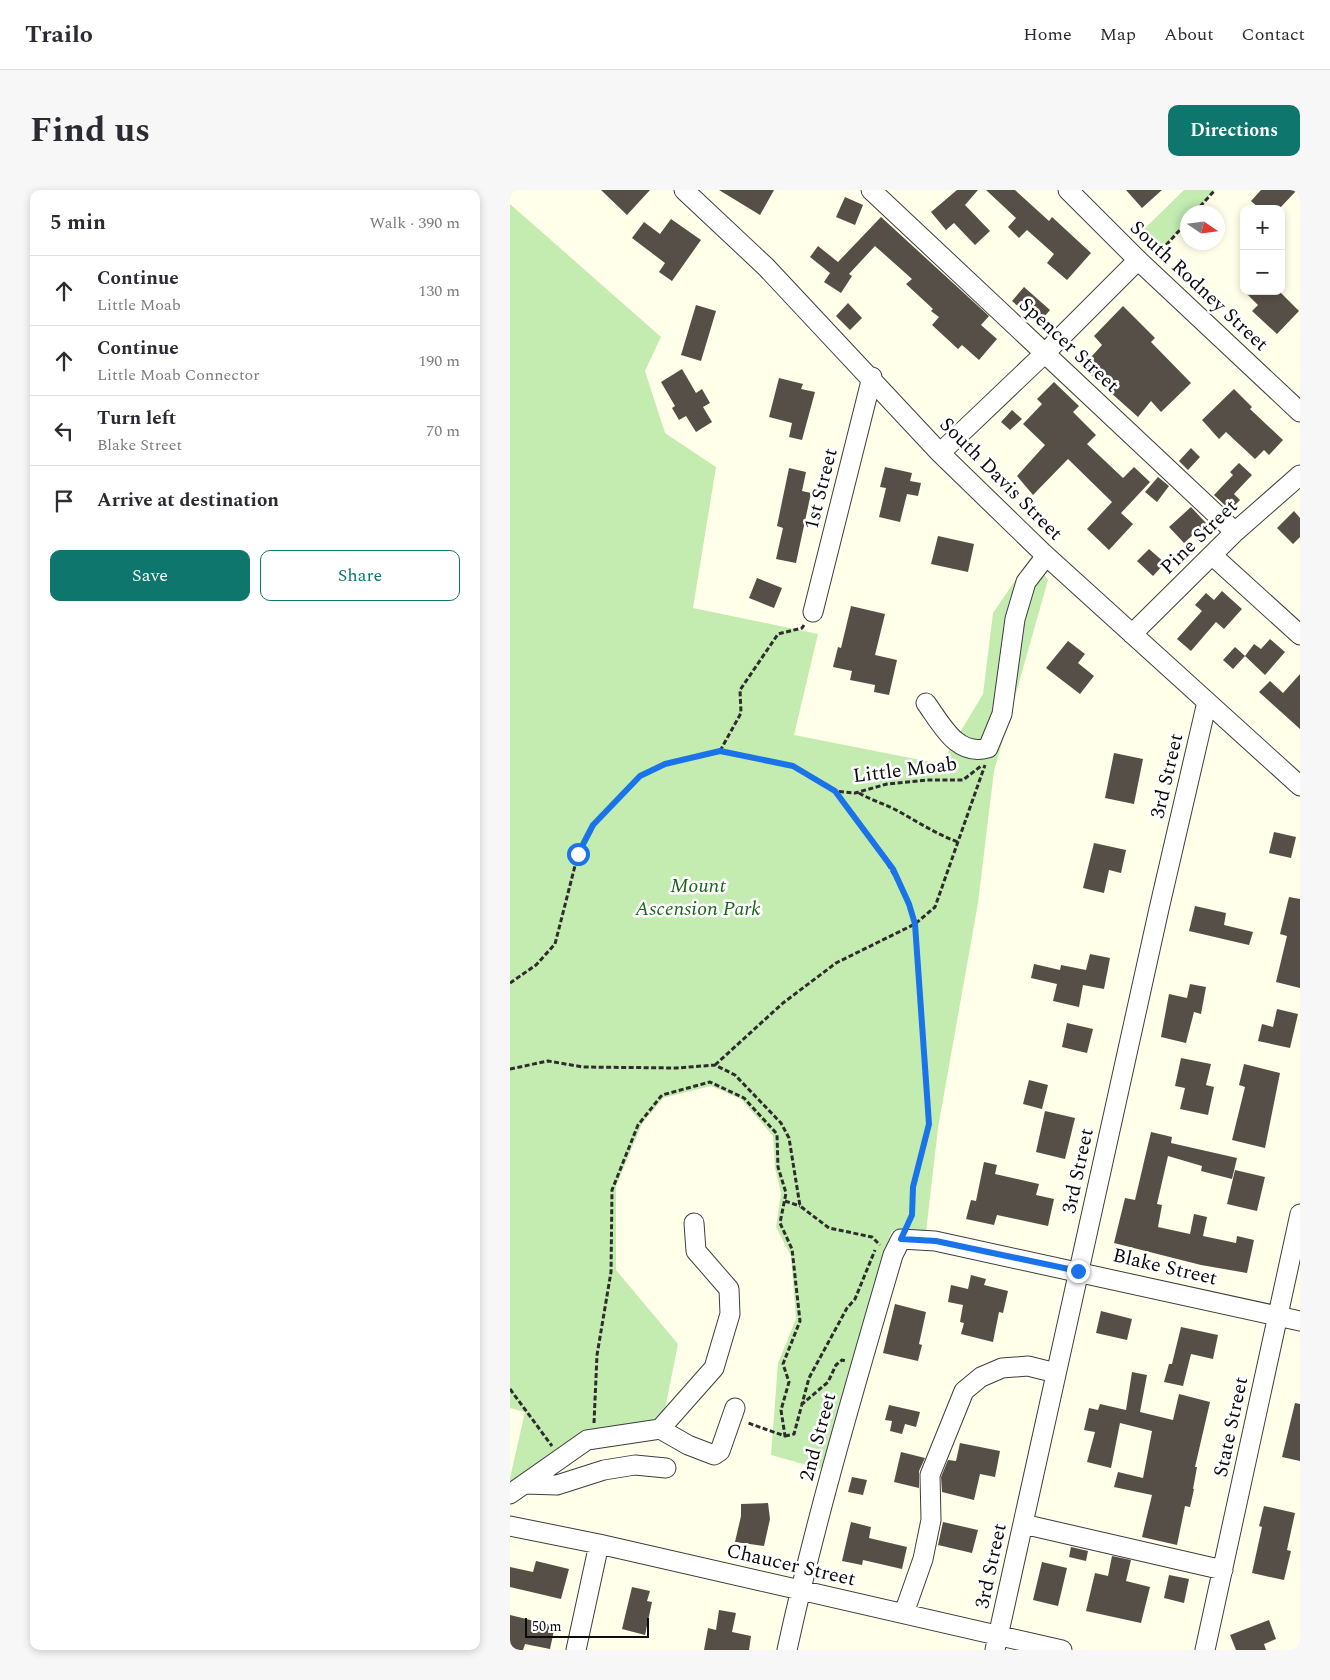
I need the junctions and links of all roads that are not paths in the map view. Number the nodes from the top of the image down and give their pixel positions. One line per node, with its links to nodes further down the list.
1 (684, 190): 6 (street, South Davis Street)
2 (871, 190): 5 (street, Spencer Street)
3 (1069, 191): 4 (street, South Rodney Street)
4 (1142, 264): 5 (street); 7 (street, South Rodney Street)
5 (1045, 353): 8 (street); 10 (street, Spencer Street)
6 (872, 377): 8 (street, South Davis Street); 13 (street, 1st Street)
7 (1300, 412)
8 (940, 452): 11 (street, South Davis Street)
9 (1300, 474): 10 (street, Pine Street)
10 (1235, 532): 12 (street, Pine Street)
11 (1046, 556): 14 (street, South Davis Street); 17 (street)
12 (1213, 556): 14 (street, Pine Street); 15 (street)
13 (813, 612)
14 (1132, 634): 16 (street, South Davis Street)
15 (1300, 635)
16 (1207, 702): 18 (street, South Davis Street); 22 (street, 3rd Street)
17 (926, 703)
18 (1300, 786)
19 (1300, 1214): 23 (street, State Street)
20 (694, 1223): 27 (street)
21 (901, 1239): 22 (street, Blake Street); 34 (street, 2nd Street)
22 (1078, 1271): 23 (street, Blake Street); 25 (street, 3rd Street)
23 (1279, 1316): 24 (street, Blake Street); 33 (street, State Street)
24 (1300, 1321)
25 (1056, 1372): 30 (street, 3rd Street); 35 (street)
26 (735, 1408): 27 (street)
27 (660, 1429): 29 (street)
28 (666, 1468): 29 (street)
29 (518, 1489)
30 (1023, 1524): 33 (street); 36 (street, 3rd Street)
31 (510, 1526): 32 (street, Chaucer Street)
32 (599, 1544): 34 (street, Chaucer Street); 37 (street)
33 (1223, 1570): 40 (street, State Street)
34 (800, 1590): 35 (street, Chaucer Street); 38 (street, 2nd Street)
35 (904, 1613): 36 (street, Chaucer Street)
36 (997, 1642): 39 (street, Chaucer Street)
37 (576, 1650)
38 (787, 1650)
39 (1062, 1650)
40 (1205, 1650)

